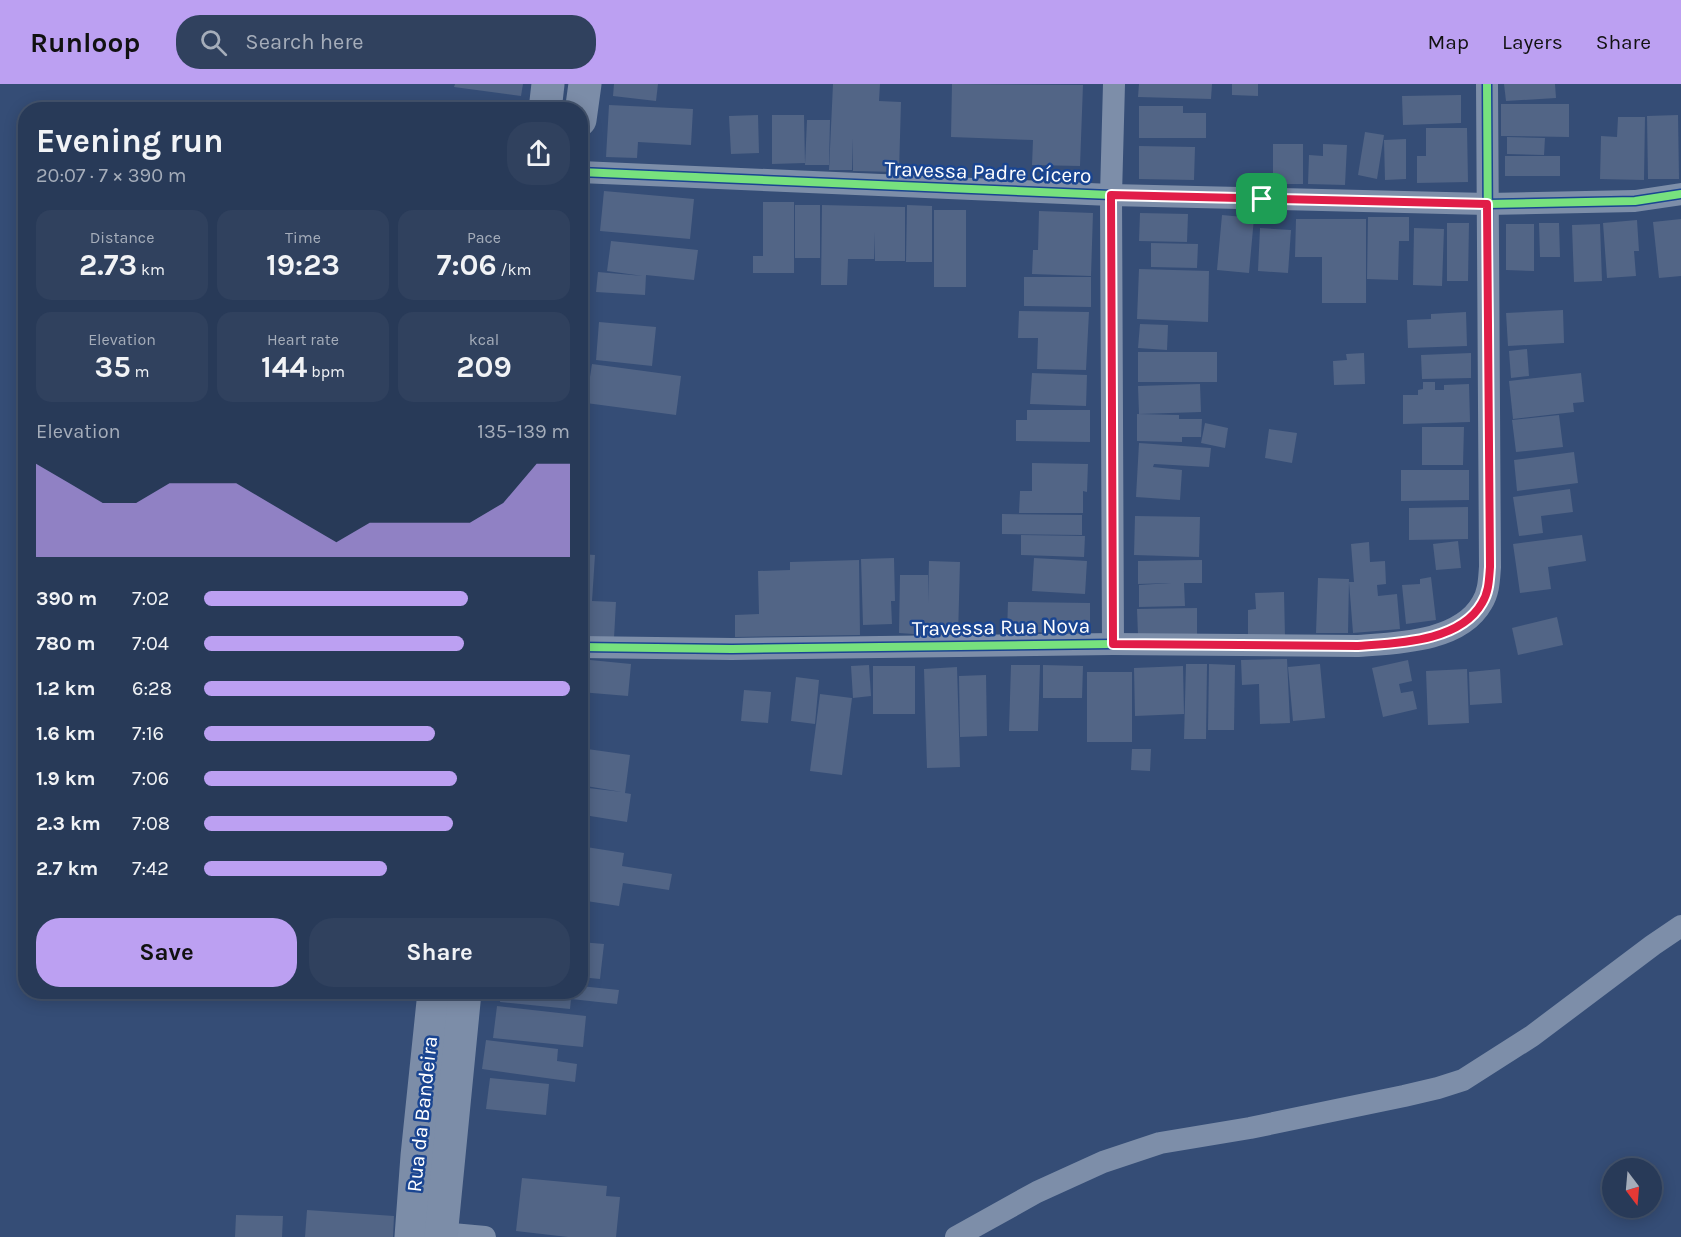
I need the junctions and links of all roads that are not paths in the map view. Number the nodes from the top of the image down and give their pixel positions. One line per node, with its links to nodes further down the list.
1 (548, 84): 5 (main road)
2 (585, 84): 6 (main road)
3 (1114, 84): 9 (street)
4 (1487, 84): 10 (street)
5 (546, 102)
6 (582, 102)
7 (588, 172): 9 (street, Travessa Padre Cícero)
8 (1681, 194): 10 (street, Travessa Padre Cícero)
9 (1111, 195): 10 (street, Travessa Padre Cícero); 11 (street)
10 (1487, 204): 11 (street, Travessa Rua Nova)
11 (1113, 644): 12 (street, Travessa Rua Nova)
12 (588, 646)
13 (1681, 926): 18 (street)
14 (433, 999): 16 (main road, Rua da Bandeira)
15 (464, 999): 16 (main road)
16 (431, 1236): 17 (street)
17 (485, 1237)
18 (956, 1237)

